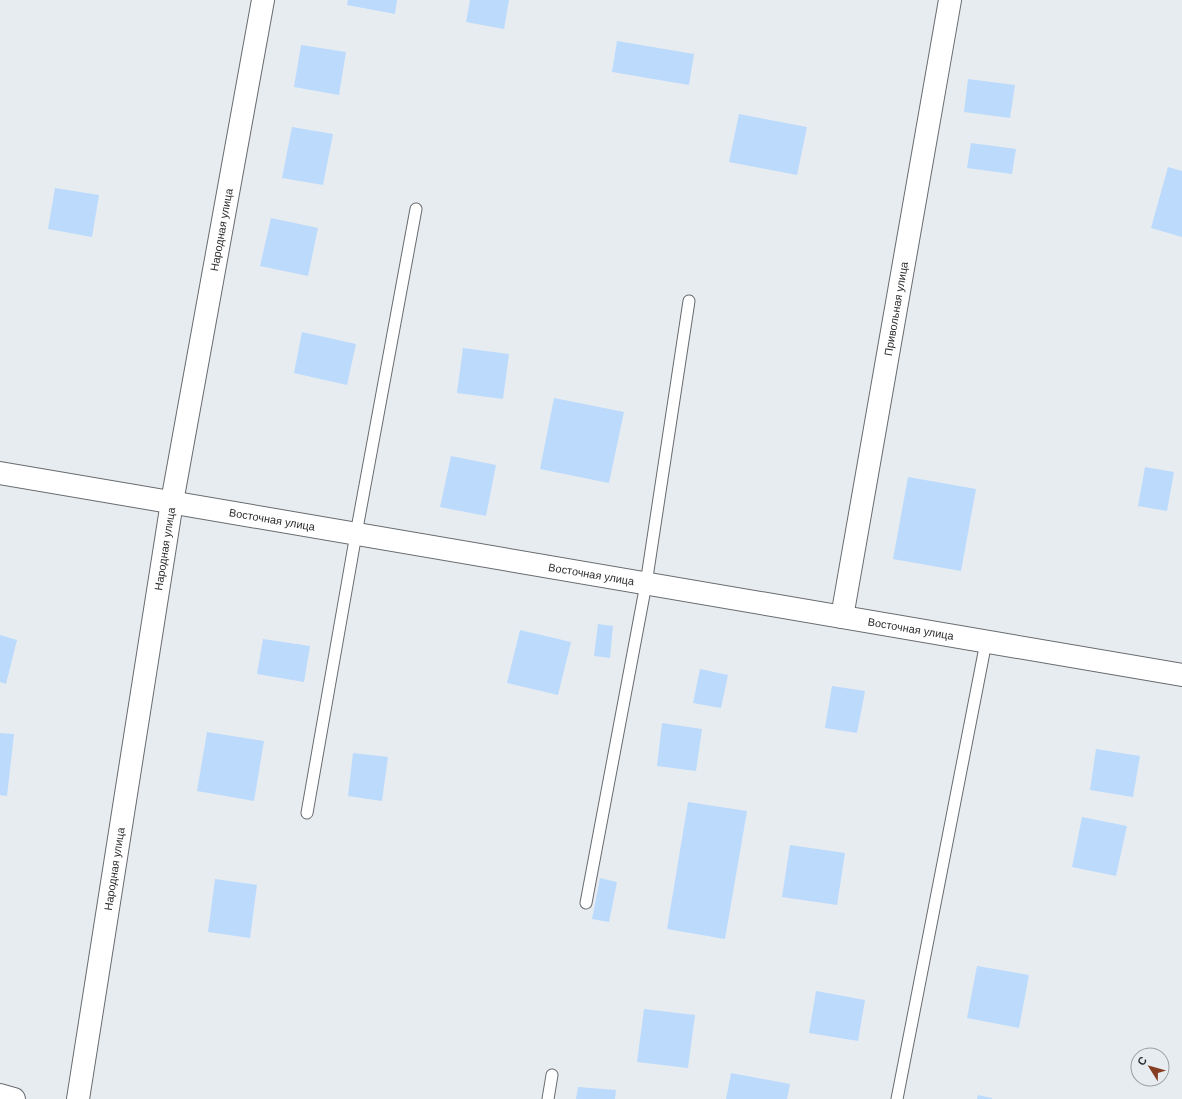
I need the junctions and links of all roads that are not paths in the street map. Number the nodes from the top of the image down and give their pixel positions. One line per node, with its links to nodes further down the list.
1 (263, 0): 6 (street, Народная улица)
2 (950, 0): 9 (street, Привольная улица)
3 (416, 210): 7 (lane)
4 (689, 300): 8 (lane)
5 (0, 473): 6 (street, Восточная улица)
6 (172, 502): 7 (street, Восточная улица); 17 (street, Народная улица)
7 (356, 534): 8 (street, Восточная улица); 12 (lane)
8 (646, 584): 9 (street, Восточная улица); 13 (lane)
9 (842, 617): 10 (street, Восточная улица)
10 (986, 642): 11 (street, Восточная улица); 19 (lane)
11 (1182, 676)
12 (307, 813)
13 (586, 903)
14 (552, 1074): 18 (lane)
15 (0, 1095): 16 (street)
16 (14, 1099)
17 (78, 1099)
18 (548, 1099)
19 (896, 1099)

